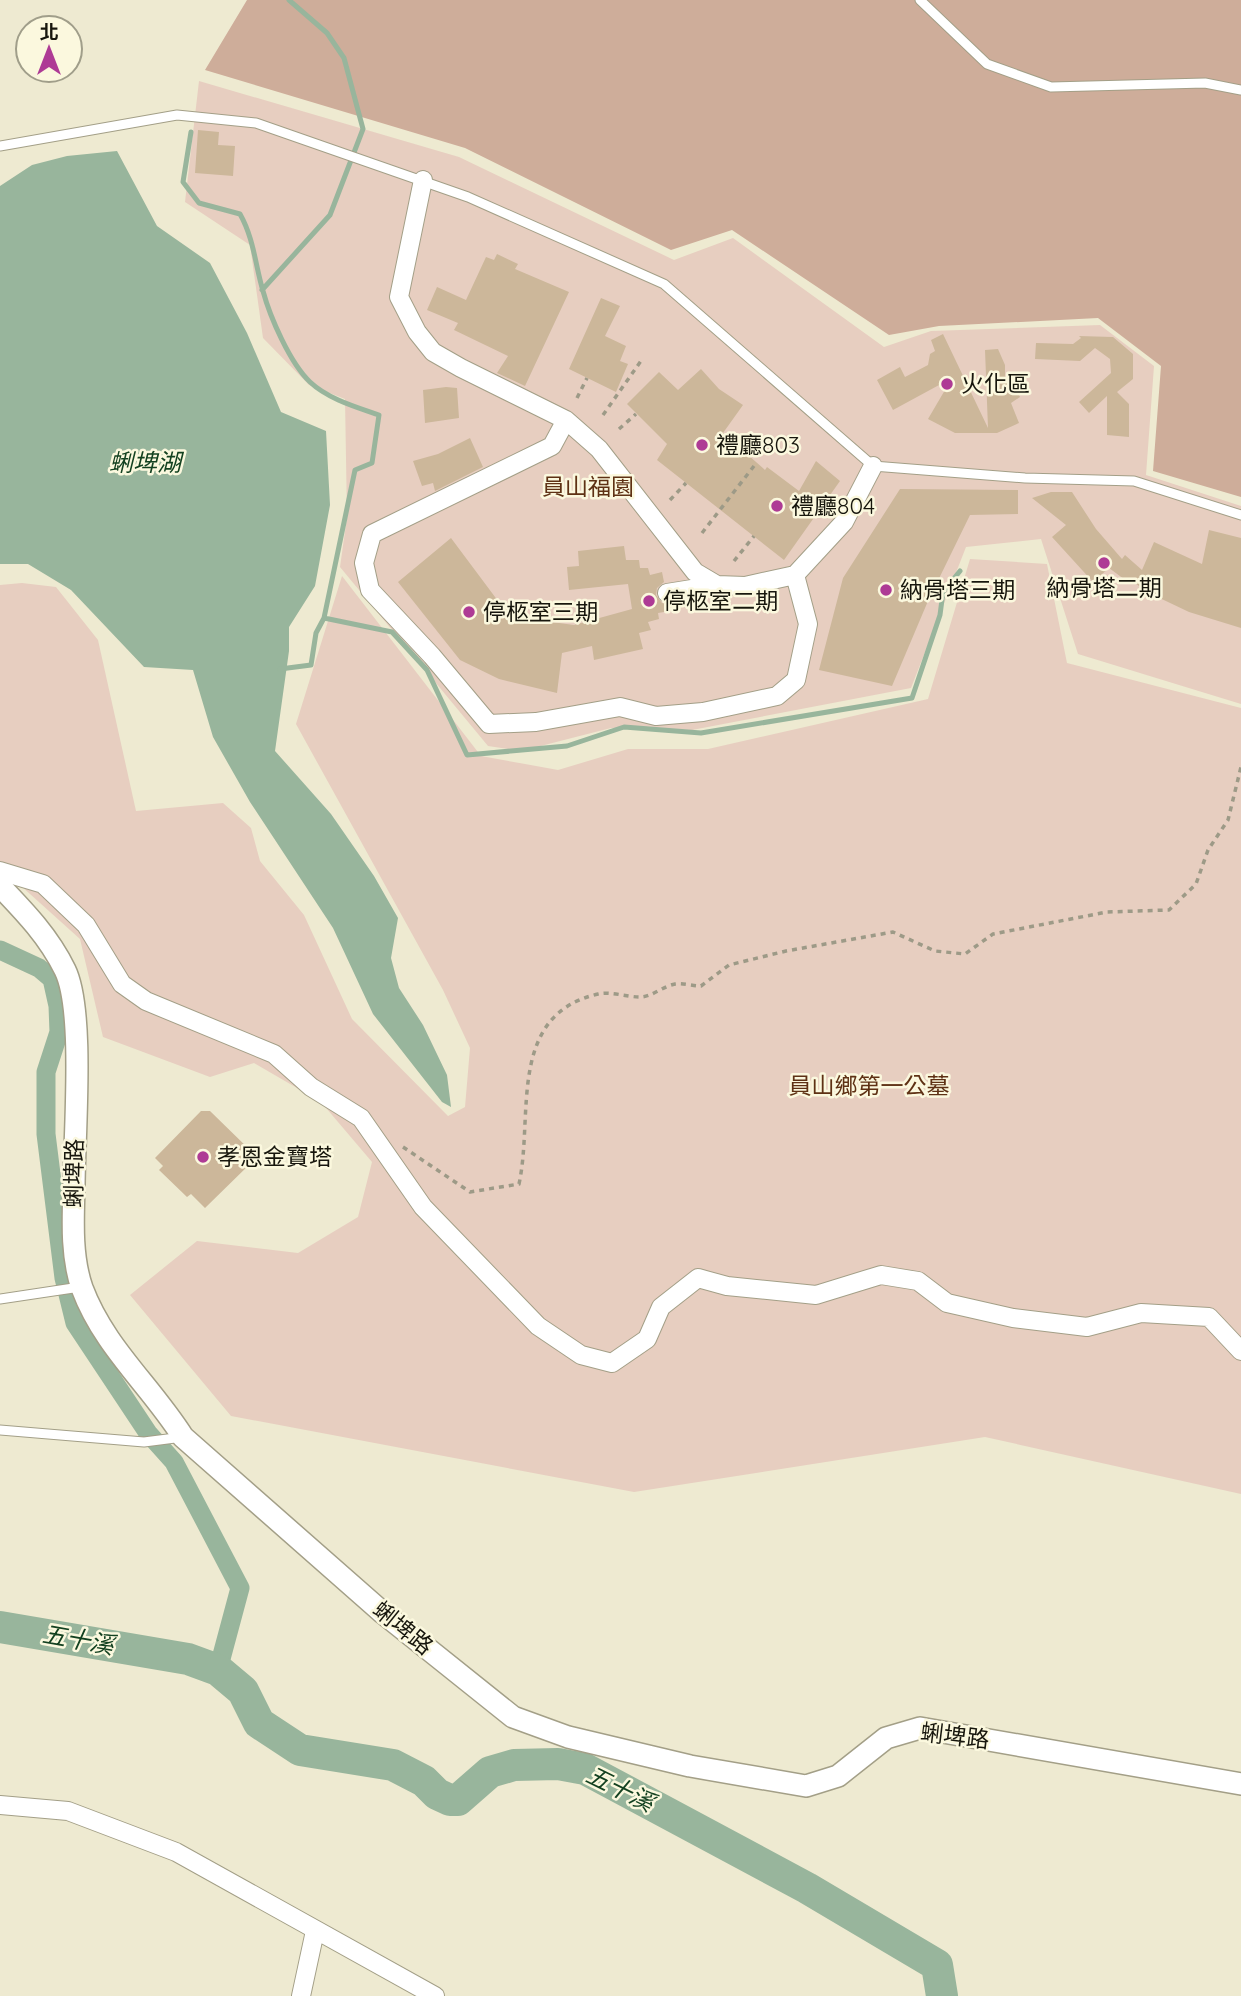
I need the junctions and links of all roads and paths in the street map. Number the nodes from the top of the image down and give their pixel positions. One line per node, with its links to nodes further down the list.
1 (920, 0): 2 (lane)
2 (1241, 90)
3 (0, 146): 4 (lane)
4 (423, 180): 10 (street); 13 (lane)
5 (643, 358): 9 (path)
6 (587, 378): 7 (path)
7 (577, 398)
8 (636, 414): 11 (path)
9 (603, 415)
10 (566, 420): 20 (street); 21 (street)
11 (619, 429)
12 (754, 466): 17 (path)
13 (873, 466): 16 (lane); 20 (street)
14 (685, 483): 15 (path)
15 (670, 500)
16 (1241, 515)
17 (702, 533)
18 (754, 536): 19 (path)
19 (734, 561)
20 (794, 575): 21 (street)
21 (717, 585): 22 (street)
22 (667, 593)
23 (1241, 768): 26 (path)
24 (0, 871): 29 (street)
25 (0, 886): 27 (street, 蜊埤路)
26 (394, 1140)
27 (82, 1287): 28 (lane); 31 (street, 蜊埤路)
28 (0, 1299)
29 (1241, 1351)
30 (0, 1430): 31 (lane)
31 (183, 1437): 32 (street, 蜊埤路)
32 (1241, 1784)
33 (0, 1805): 34 (street)
34 (315, 1931): 35 (street); 36 (street)
35 (301, 1996)
36 (435, 1996)

